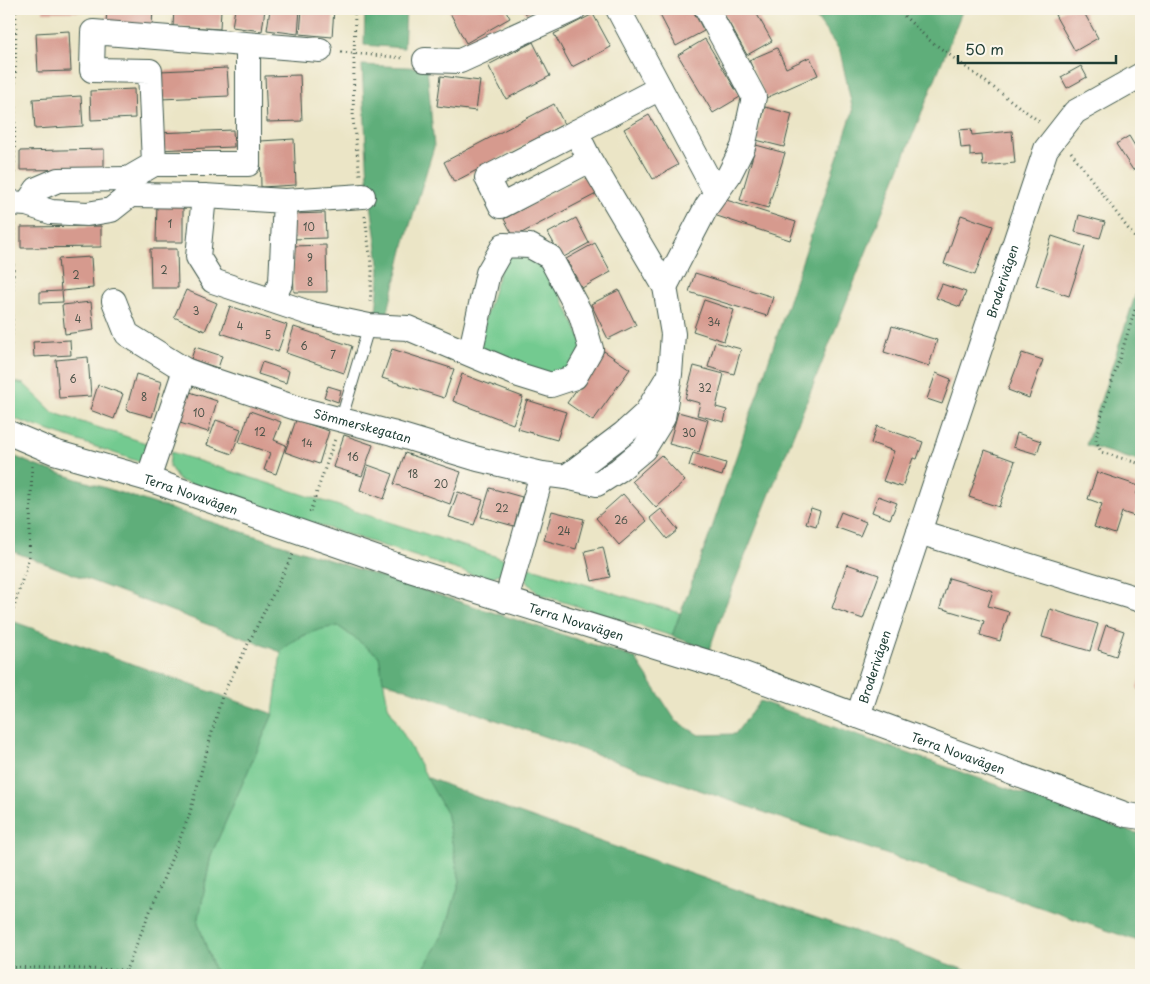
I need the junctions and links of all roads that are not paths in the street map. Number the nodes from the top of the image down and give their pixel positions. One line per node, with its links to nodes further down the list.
1 (574, 9): 7 (street)
2 (618, 9): 10 (street)
3 (707, 9): 15 (street)
4 (150, 37): 5 (street); 8 (street); 8 (street)
5 (248, 45): 6 (street); 13 (street)
6 (320, 50)
7 (425, 60)
8 (150, 71): 13 (street)
9 (1141, 75): 32 (street, Broderivägen)
10 (660, 88): 11 (street); 15 (street)
11 (576, 132): 12 (street, Sömmerskegatan); 12 (street)
12 (590, 160): 20 (street, Sömmerskegatan)
13 (154, 164): 14 (street)
14 (129, 187): 16 (street); 19 (street); 19 (street)
15 (716, 193): 20 (street)
16 (204, 196): 18 (street); 22 (street)
17 (363, 196): 18 (street)
18 (285, 200): 22 (street)
19 (18, 203)
20 (665, 287): 26 (street, Sömmerskegatan)
21 (114, 300): 25 (street, Sömmerskegatan)
22 (272, 300): 23 (street)
23 (369, 326): 24 (street); 27 (lane)
24 (470, 354): 24 (street)
25 (185, 370): 27 (street, Sömmerskegatan); 31 (street)
26 (670, 374): 30 (street, Sömmerskegatan); 30 (street, Sömmerskegatan)
27 (342, 420): 29 (street, Sömmerskegatan)
28 (9, 433): 31 (street, Terra Novavägen)
29 (542, 474): 30 (street, Sömmerskegatan); 34 (street)
30 (566, 477)
31 (148, 479): 34 (street, Terra Novavägen)
32 (919, 532): 33 (street); 35 (street, Broderivägen)
33 (1141, 600)
34 (506, 601): 35 (street, Terra Novavägen)
35 (858, 716): 36 (street, Terra Novavägen)
36 (1141, 817)

